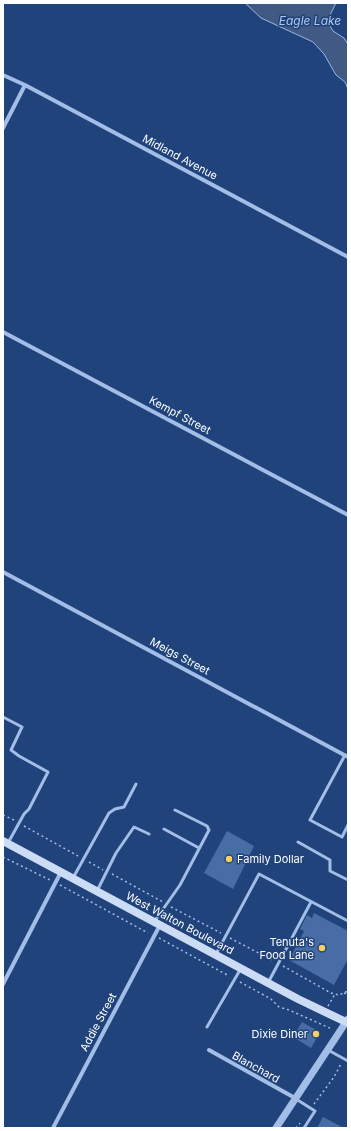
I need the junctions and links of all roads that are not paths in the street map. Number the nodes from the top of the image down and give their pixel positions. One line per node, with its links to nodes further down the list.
1 (3, 75): 2 (street, Midland Avenue)
2 (25, 85): 3 (street); 4 (street, Midland Avenue)
3 (3, 128)
4 (348, 257)
5 (3, 332): 6 (street, Kempf Street)
6 (348, 515)
7 (3, 572): 9 (street, Meigs Street)
8 (3, 717): 15 (lane)
9 (346, 756): 12 (lane)
10 (136, 784): 19 (lane)
11 (176, 810): 17 (lane)
12 (348, 826)
13 (164, 829): 17 (lane)
14 (149, 834): 21 (lane)
15 (6, 842): 18 (main road, West Walton Boulevard)
16 (298, 842): 20 (lane)
17 (200, 848): 24 (lane)
18 (62, 872): 19 (main road, West Walton Boulevard); 28 (street)
19 (73, 878): 21 (main road, West Walton Boulevard)
20 (348, 880)
21 (97, 890): 24 (main road, West Walton Boulevard)
22 (311, 902): 23 (lane); 25 (lane); 27 (lane)
23 (348, 922)
24 (157, 923): 25 (main road, West Walton Boulevard); 35 (street, Addie Street)
25 (215, 954): 26 (main road, West Walton Boulevard)
26 (241, 968): 27 (main road, West Walton Boulevard); 30 (lane)
27 (268, 983): 29 (main road, West Walton Boulevard)
28 (3, 984)
29 (347, 1021): 32 (street)
30 (207, 1027)
31 (209, 1050): 34 (street, Blanchard)
32 (328, 1050): 33 (lane); 34 (street)
33 (348, 1061)
34 (295, 1098): 36 (street); 37 (lane)
35 (53, 1128)
36 (276, 1128)
37 (304, 1128)

